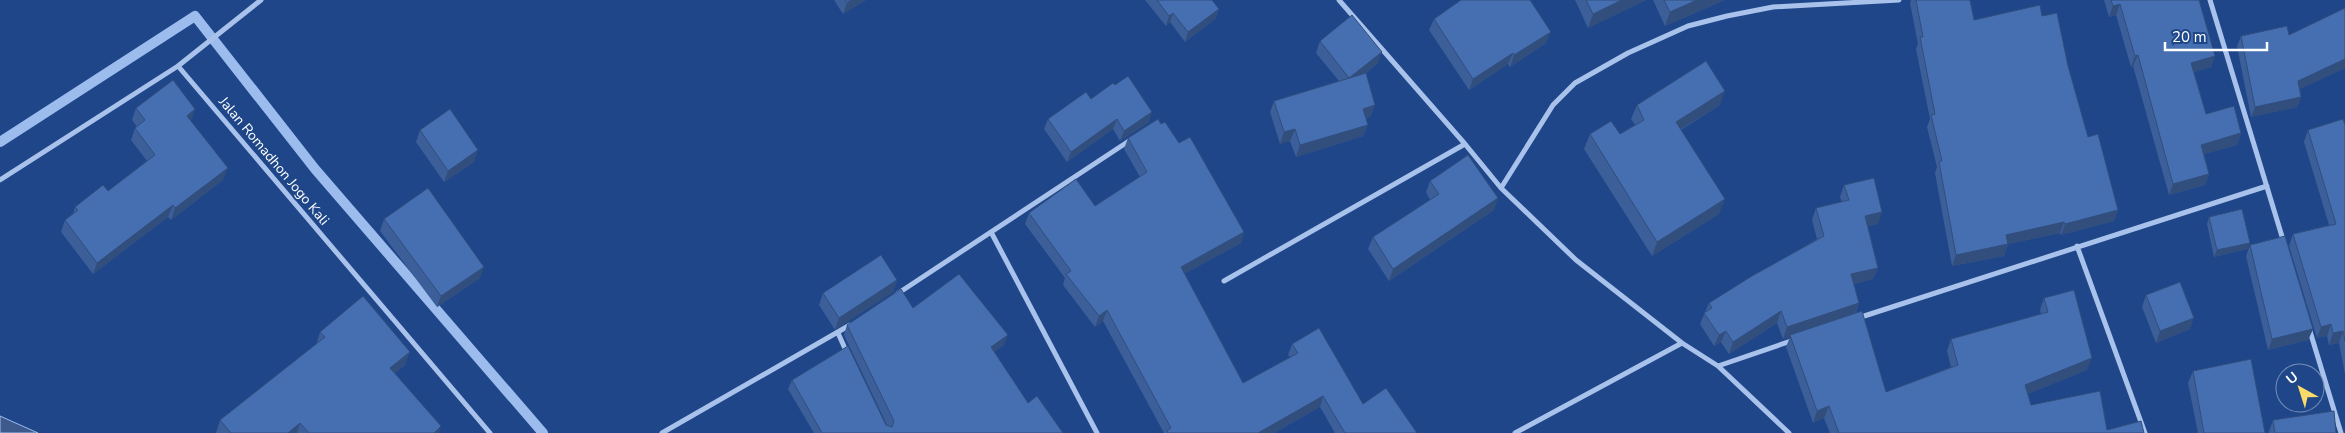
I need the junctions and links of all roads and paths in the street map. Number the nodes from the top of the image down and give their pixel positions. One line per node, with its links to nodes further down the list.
1 (261, 0): 5 (street)
2 (1339, 0): 7 (street)
3 (1899, 0): 10 (street)
4 (2210, 0): 9 (street)
5 (178, 66): 8 (street); 24 (street, Jalan Romadhon Jogo Kali)
6 (1140, 133): 11 (street)
7 (1465, 144): 10 (street); 14 (street)
8 (0, 180)
9 (2267, 186): 12 (street); 13 (street)
10 (1501, 188): 21 (street)
11 (991, 232): 15 (street); 26 (street)
12 (2077, 246): 16 (street); 29 (street)
13 (2287, 252)
14 (1224, 281)
15 (894, 296)
16 (1855, 319)
17 (2307, 319): 30 (street)
18 (854, 322): 19 (street)
19 (838, 333): 22 (street); 25 (street)
20 (1800, 338): 23 (street)
21 (1682, 343): 23 (street); 27 (street)
22 (850, 358)
23 (1718, 366): 28 (street)
24 (490, 433)
25 (662, 433)
26 (1097, 433)
27 (1515, 433)
28 (1789, 433)
29 (2145, 433)
30 (2341, 433)

